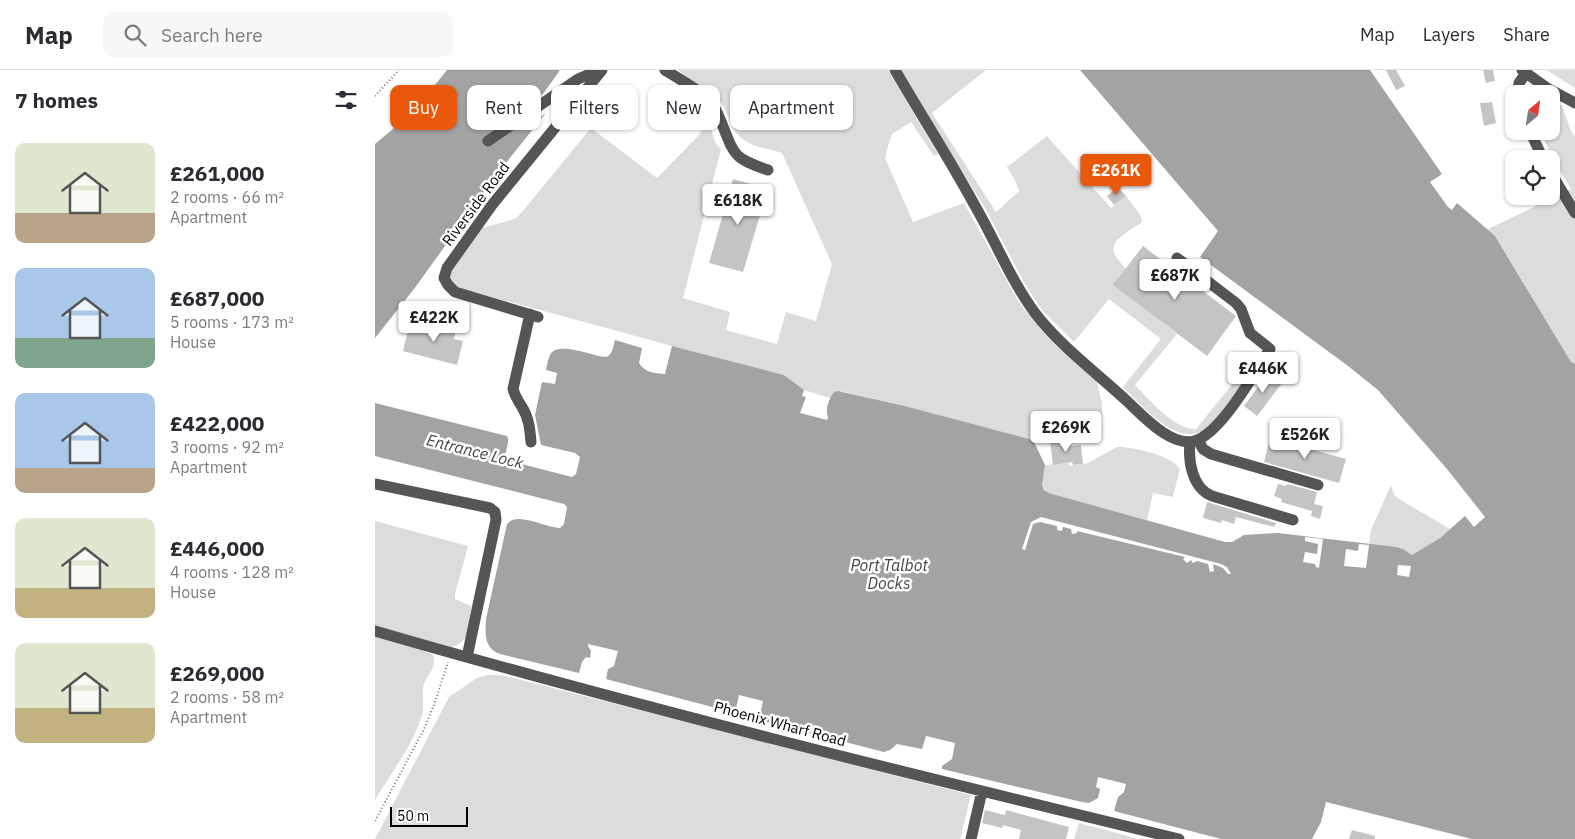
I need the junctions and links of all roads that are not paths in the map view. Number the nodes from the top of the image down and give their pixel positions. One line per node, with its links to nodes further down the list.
1 (665, 70): 8 (street)
2 (895, 70): 12 (street)
3 (1524, 72): 5 (street); 6 (street)
4 (600, 73): 7 (street); 13 (street, Riverside Road)
5 (1519, 85)
6 (1575, 103)
7 (488, 141)
8 (768, 170)
9 (1560, 188): 10 (street)
10 (1575, 214)
11 (1177, 258): 12 (street)
12 (1194, 441): 15 (street); 16 (street)
13 (531, 442)
14 (375, 484): 18 (street)
15 (1317, 484)
16 (1293, 520)
17 (375, 631): 18 (street, Phoenix Wharf Road)
18 (467, 657): 19 (street, Phoenix Wharf Road)
19 (981, 791): 20 (street); 21 (street, Phoenix Wharf Road)
20 (971, 839)
21 (1179, 839)

